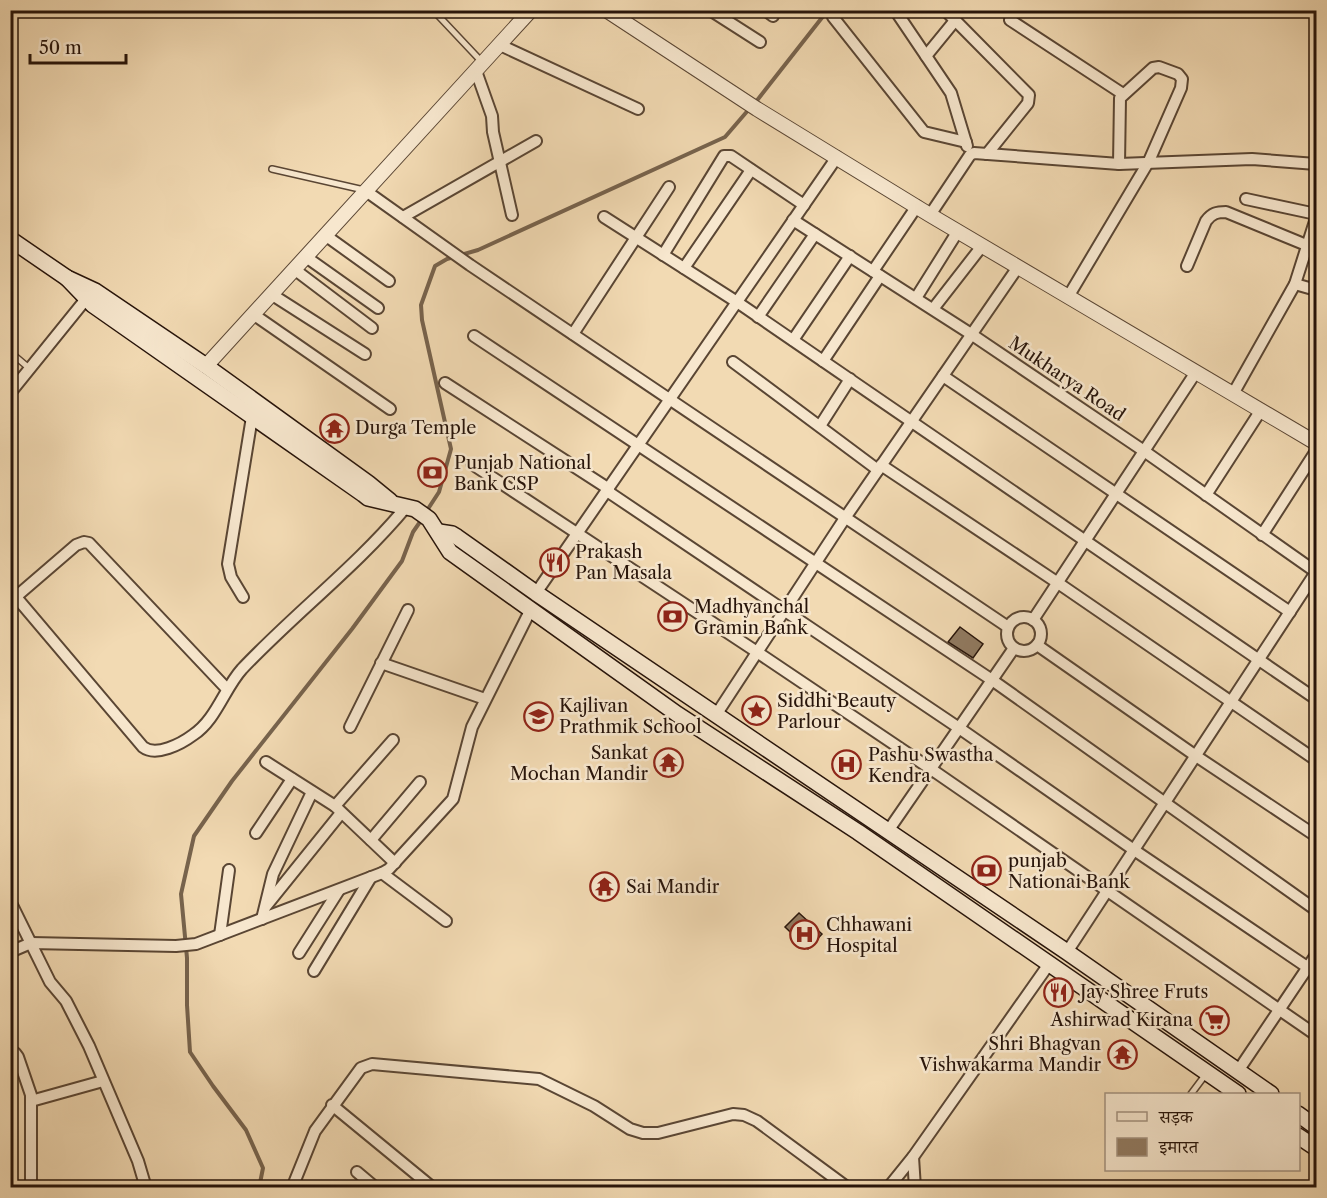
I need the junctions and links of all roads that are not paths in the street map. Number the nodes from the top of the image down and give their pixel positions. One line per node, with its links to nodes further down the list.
1 (433, 10): 13 (lane)
2 (531, 10): 11 (street)
3 (606, 10): 20 (street)
4 (710, 10): 10 (street)
5 (895, 10): 12 (street)
6 (945, 10): 7 (street)
7 (956, 16): 12 (street); 18 (street)
8 (833, 17): 17 (street)
9 (1010, 20): 14 (street)
10 (760, 42)
11 (500, 45): 13 (street); 15 (street)
12 (926, 56): 17 (street)
13 (480, 67): 21 (street); 28 (street)
14 (1123, 94): 22 (street); 23 (street)
15 (638, 110)
16 (536, 141): 21 (street)
17 (966, 142): 19 (street)
18 (987, 154): 19 (street); 23 (street)
19 (970, 155): 33 (street)
20 (837, 157): 30 (street); 31 (street)
21 (499, 161): 32 (street); 35 (street)
22 (1149, 161): 23 (street); 24 (street); 58 (street)
23 (1119, 164)
24 (1317, 164)
25 (272, 169): 28 (lane)
26 (751, 170): 30 (street); 45 (street); 50 (street)
27 (669, 187): 41 (street)
28 (366, 191): 35 (street); 40 (street)
29 (1246, 199): 34 (street)
30 (804, 204): 37 (street)
31 (917, 206): 33 (street); 52 (street)
32 (512, 215)
33 (930, 215): 38 (street)
34 (1317, 216): 44 (street)
35 (403, 217): 67 (street)
36 (604, 217): 41 (street)
37 (793, 220): 39 (street, Mukharya Road); 61 (street)
38 (958, 231): 43 (street); 59 (street)
39 (815, 234): 46 (street, Mukharya Road); 65 (street)
40 (325, 235): 47 (street); 54 (street)
41 (638, 238): 45 (street); 67 (street)
42 (10, 239): 53 (main road)
43 (982, 246): 49 (street); 63 (street)
44 (1312, 247): 48 (street); 55 (street)
45 (663, 255): 50 (street)
46 (850, 256): 52 (street, Mukharya Road); 70 (street)
47 (306, 257): 51 (street); 62 (street)
48 (1187, 266)
49 (1018, 267): 58 (street); 68 (street)
50 (684, 268): 61 (street)
51 (294, 269): 57 (street); 66 (street)
52 (877, 273): 59 (street, Mukharya Road); 73 (street)
53 (66, 278): 60 (main road); 75 (main road)
54 (389, 281)
55 (1295, 284): 56 (street); 82 (street)
56 (1317, 290)
57 (271, 294): 64 (street); 72 (street)
58 (1068, 297): 77 (street)
59 (916, 298): 63 (street, Mukharya Road)
60 (86, 299): 76 (street); 86 (main road)
61 (737, 302): 65 (street); 83 (street)
62 (378, 308)
63 (933, 309): 68 (street, Mukharya Road)
64 (253, 314): 75 (street); 84 (street)
65 (758, 316): 70 (street)
66 (372, 328)
67 (573, 334): 83 (street)
68 (972, 334): 78 (street); 91 (street, Mukharya Road)
69 (474, 336): 90 (street)
70 (793, 340): 73 (street)
71 (10, 352): 76 (lane)
72 (365, 354)
73 (823, 361): 79 (street)
74 (733, 362): 88 (street)
75 (206, 366): 98 (main road)
76 (29, 368): 81 (street)
77 (1197, 372): 82 (street); 91 (street)
78 (943, 376): 87 (street); 96 (street)
79 (850, 379): 87 (street); 88 (street)
80 (445, 383): 95 (street)
81 (10, 393)
82 (1233, 394): 85 (street)
83 (670, 399): 90 (street); 99 (street)
84 (390, 409)
85 (1261, 410): 89 (street); 97 (street)
86 (252, 417): 98 (main road); 108 (street)
87 (911, 422): 94 (street); 103 (street)
88 (820, 426): 94 (street)
89 (1317, 443)
90 (639, 445): 95 (street); 104 (street)
91 (1144, 451): 96 (street); 97 (street, Mukharya Road)
92 (1317, 451): 102 (street)
93 (472, 464): 101 (street)
94 (880, 467): 99 (street); 106 (street)
95 (608, 490): 101 (street); 112 (street)
96 (1117, 493): 103 (street); 113 (street)
97 (1206, 495): 102 (street, Mukharya Road)
98 (405, 507): 100 (main road); 122 (street)
99 (845, 518): 104 (street); 115 (street)
100 (439, 532): 107 (main road); 110 (main road)
101 (577, 534): 107 (street); 118 (street)
102 (1262, 534): 105 (street, Mukharya Road)
103 (1085, 541): 106 (street); 119 (street)
104 (816, 562): 112 (street); 121 (street)
105 (1316, 572): 113 (street)
106 (1058, 583): 114 (street); 125 (street)
107 (536, 594): 126 (main road)
108 (243, 597)
109 (13, 599): 122 (street); 122 (street)
110 (531, 609): 123 (street); 160 (main road)
111 (408, 610): 120 (street)
112 (785, 610): 118 (street); 128 (street)
113 (1290, 612): 119 (street)
114 (1033, 620): 115 (street); 116 (street)
115 (1008, 627): 117 (street)
116 (1037, 645): 117 (street); 130 (street)
117 (1014, 648): 121 (street)
118 (757, 652): 126 (street); 133 (street)
119 (1259, 660): 124 (street); 125 (street)
120 (381, 663): 123 (street); 127 (street)
121 (992, 680): 128 (street); 137 (street)
122 (227, 689)
123 (486, 699): 144 (street)
124 (1317, 699)
125 (1232, 701): 130 (street); 131 (street)
126 (716, 715): 139 (main road)
127 (350, 727)
128 (959, 728): 133 (street); 143 (street)
129 (393, 740): 138 (street)
130 (1196, 756): 137 (street); 141 (street)
131 (1317, 760)
132 (266, 762): 134 (street)
133 (931, 769): 139 (street); 149 (street)
134 (292, 779): 136 (street); 140 (street)
135 (420, 782): 142 (street)
136 (312, 792): 138 (street); 152 (street)
137 (1165, 803): 143 (street); 151 (street)
138 (338, 809): 142 (street); 152 (street)
139 (888, 831): 157 (main road)
140 (256, 833)
141 (1317, 836)
142 (371, 840): 144 (street)
143 (1134, 850): 149 (street); 161 (street)
144 (395, 863): 146 (street)
145 (229, 870): 154 (street)
146 (382, 873): 147 (street); 153 (street)
147 (370, 878): 148 (street); 162 (street)
148 (339, 890): 152 (street); 158 (street)
149 (1108, 890): 157 (street); 163 (street)
150 (10, 901): 155 (street)
151 (1317, 910)
152 (263, 914): 154 (street)
153 (446, 921)
154 (220, 935): 155 (street)
155 (31, 943): 156 (street); 168 (street)
156 (10, 952)
157 (1067, 952): 166 (main road)
158 (299, 953)
159 (1317, 955): 161 (street)
160 (1049, 964): 167 (main road); 178 (street)
161 (1312, 970): 163 (street)
162 (314, 971)
163 (1279, 1010): 164 (street); 166 (street)
164 (1317, 1035)
165 (10, 1051): 172 (street)
166 (1238, 1071): 171 (main road)
167 (1207, 1073): 169 (lane); 170 (main road)
168 (103, 1081): 172 (street); 181 (street)
169 (1192, 1093)
170 (1235, 1093)
171 (1268, 1093)
172 (31, 1101): 180 (street)
173 (332, 1105): 182 (street); 184 (street); 185 (street)
174 (1300, 1115): 175 (main road)
175 (1317, 1127)
176 (1300, 1137): 177 (main road)
177 (1317, 1148)
178 (913, 1157): 186 (street); 187 (street)
179 (357, 1172): 183 (street)
180 (31, 1188)
181 (146, 1188)
182 (292, 1188)
183 (376, 1188)
184 (433, 1188)
185 (848, 1188)
186 (888, 1188)
187 (915, 1188)

